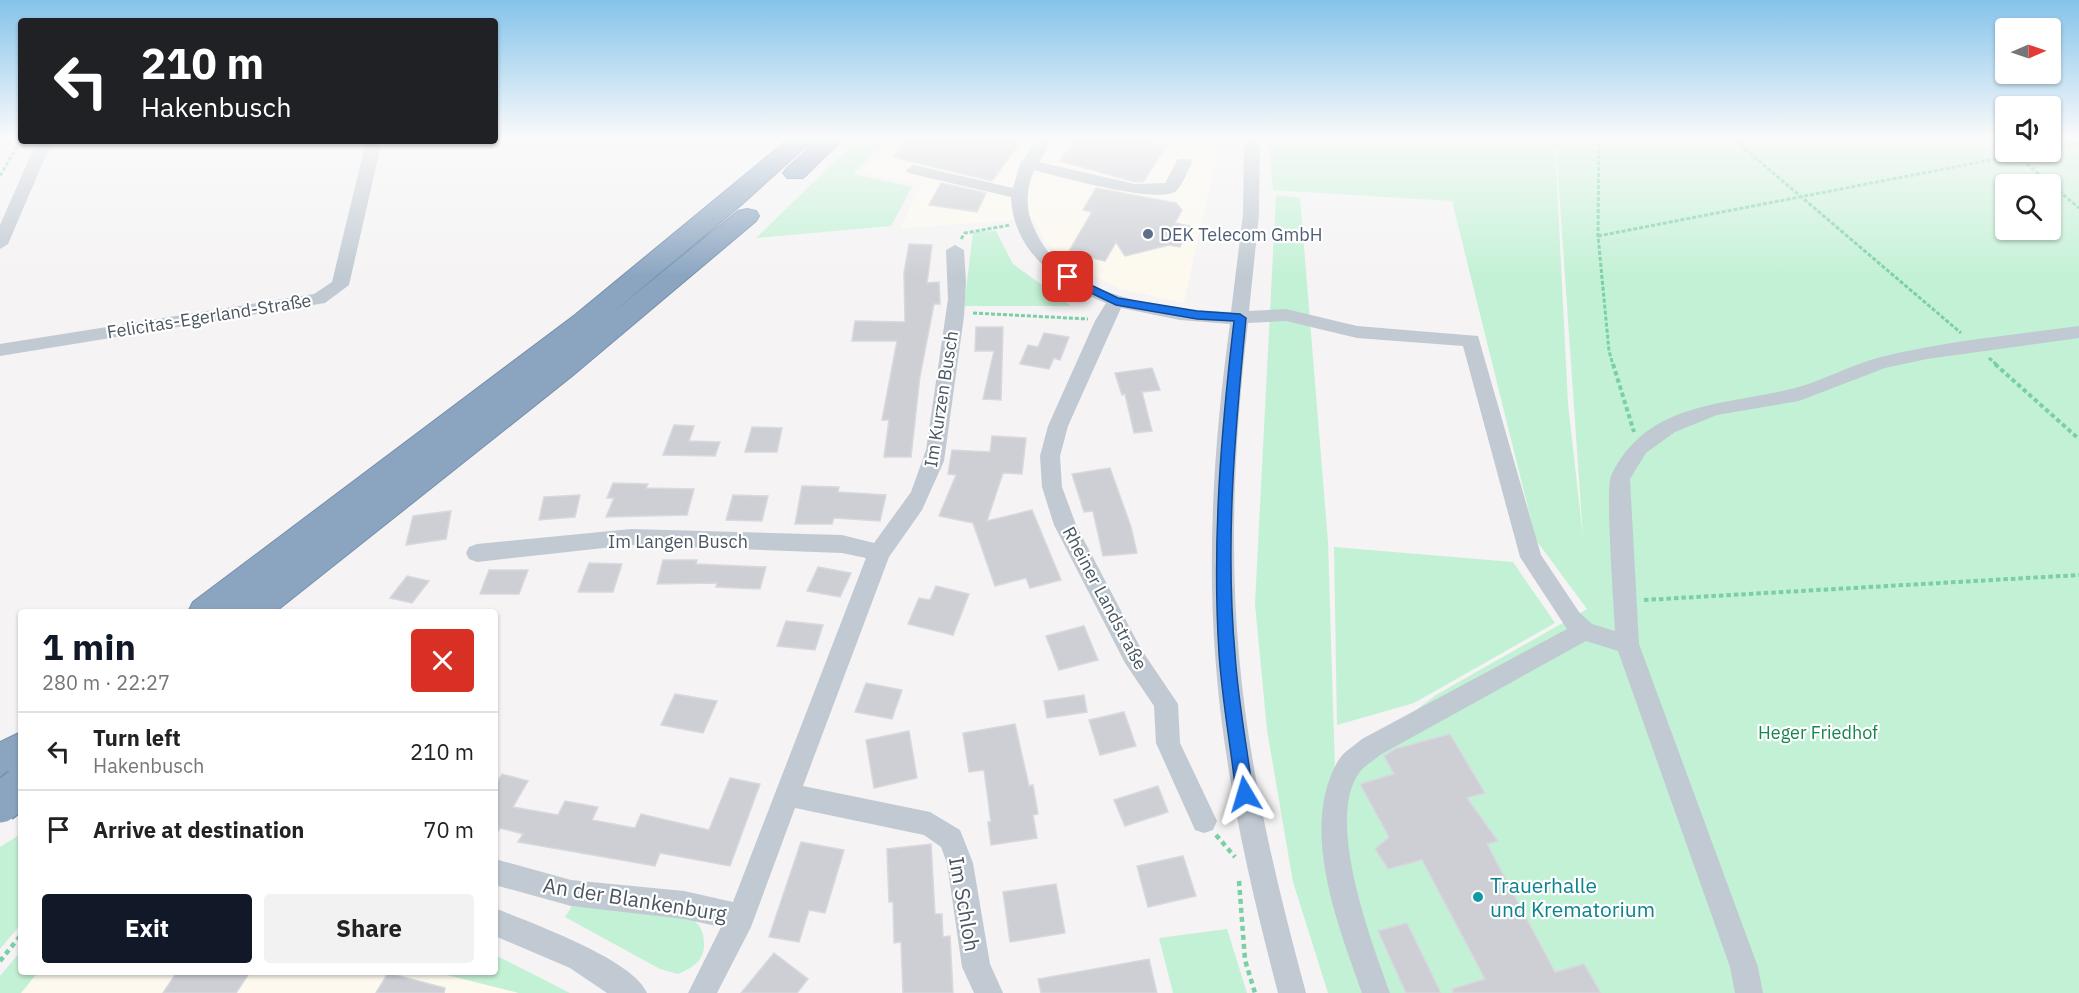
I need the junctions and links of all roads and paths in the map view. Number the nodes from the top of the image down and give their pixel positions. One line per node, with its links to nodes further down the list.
1 (26, 183): 19 (street)
2 (364, 183): 27 (street, Felicitas-Egerland-Straße)
3 (751, 183): 34 (highway)
4 (782, 183): 35 (highway)
5 (972, 183): 14 (street)
6 (1022, 183): 14 (street)
7 (1115, 183): 8 (street)
8 (1173, 183)
9 (1250, 183): 23 (street)
10 (1599, 183): 18 (path)
11 (1787, 183): 15 (path)
12 (1865, 183): 15 (path)
13 (2050, 183): 16 (path)
14 (1019, 194): 17 (street)
15 (1802, 196): 18 (path); 26 (path)
16 (2079, 208)
17 (1022, 222): 20 (path); 21 (street)
18 (1598, 236): 29 (path)
19 (0, 244)
20 (956, 258): 22 (street, Im Kurzen Busch)
21 (1116, 301): 23 (street); 24 (street, Rheiner Landstraße)
22 (954, 312): 24 (path); 31 (street, Im Kurzen Busch)
23 (1240, 318): 36 (street); 57 (street)
24 (1104, 321): 45 (street, Rheiner Landstraße)
25 (2079, 332): 26 (street)
26 (1976, 346): 28 (path); 29 (street)
27 (0, 350)
28 (2079, 439)
29 (1640, 448): 33 (street)
30 (477, 553): 31 (street, Im Langen Busch)
31 (879, 553): 41 (street)
32 (2079, 575): 33 (path)
33 (1626, 601): 37 (street)
34 (209, 609)
35 (254, 609)
36 (1584, 631): 37 (street); 58 (street)
37 (1627, 644): 59 (street)
38 (18, 751): 39 (highway)
39 (0, 764)
40 (18, 789): 44 (highway, bridge)
41 (788, 795): 49 (street); 55 (street, Im Schloh)
42 (0, 797): 43 (street)
43 (18, 800)
44 (0, 803)
45 (1204, 821): 46 (path)
46 (1238, 861)
47 (1239, 872): 56 (path)
48 (498, 873): 49 (street, An der Blankenburg)
49 (741, 917): 54 (street)
50 (498, 922): 53 (street)
51 (18, 939): 52 (path)
52 (0, 961)
53 (633, 993)
54 (702, 993)
55 (989, 993)
56 (1255, 993)
57 (1292, 993)
58 (1376, 993)
59 (1749, 993)

